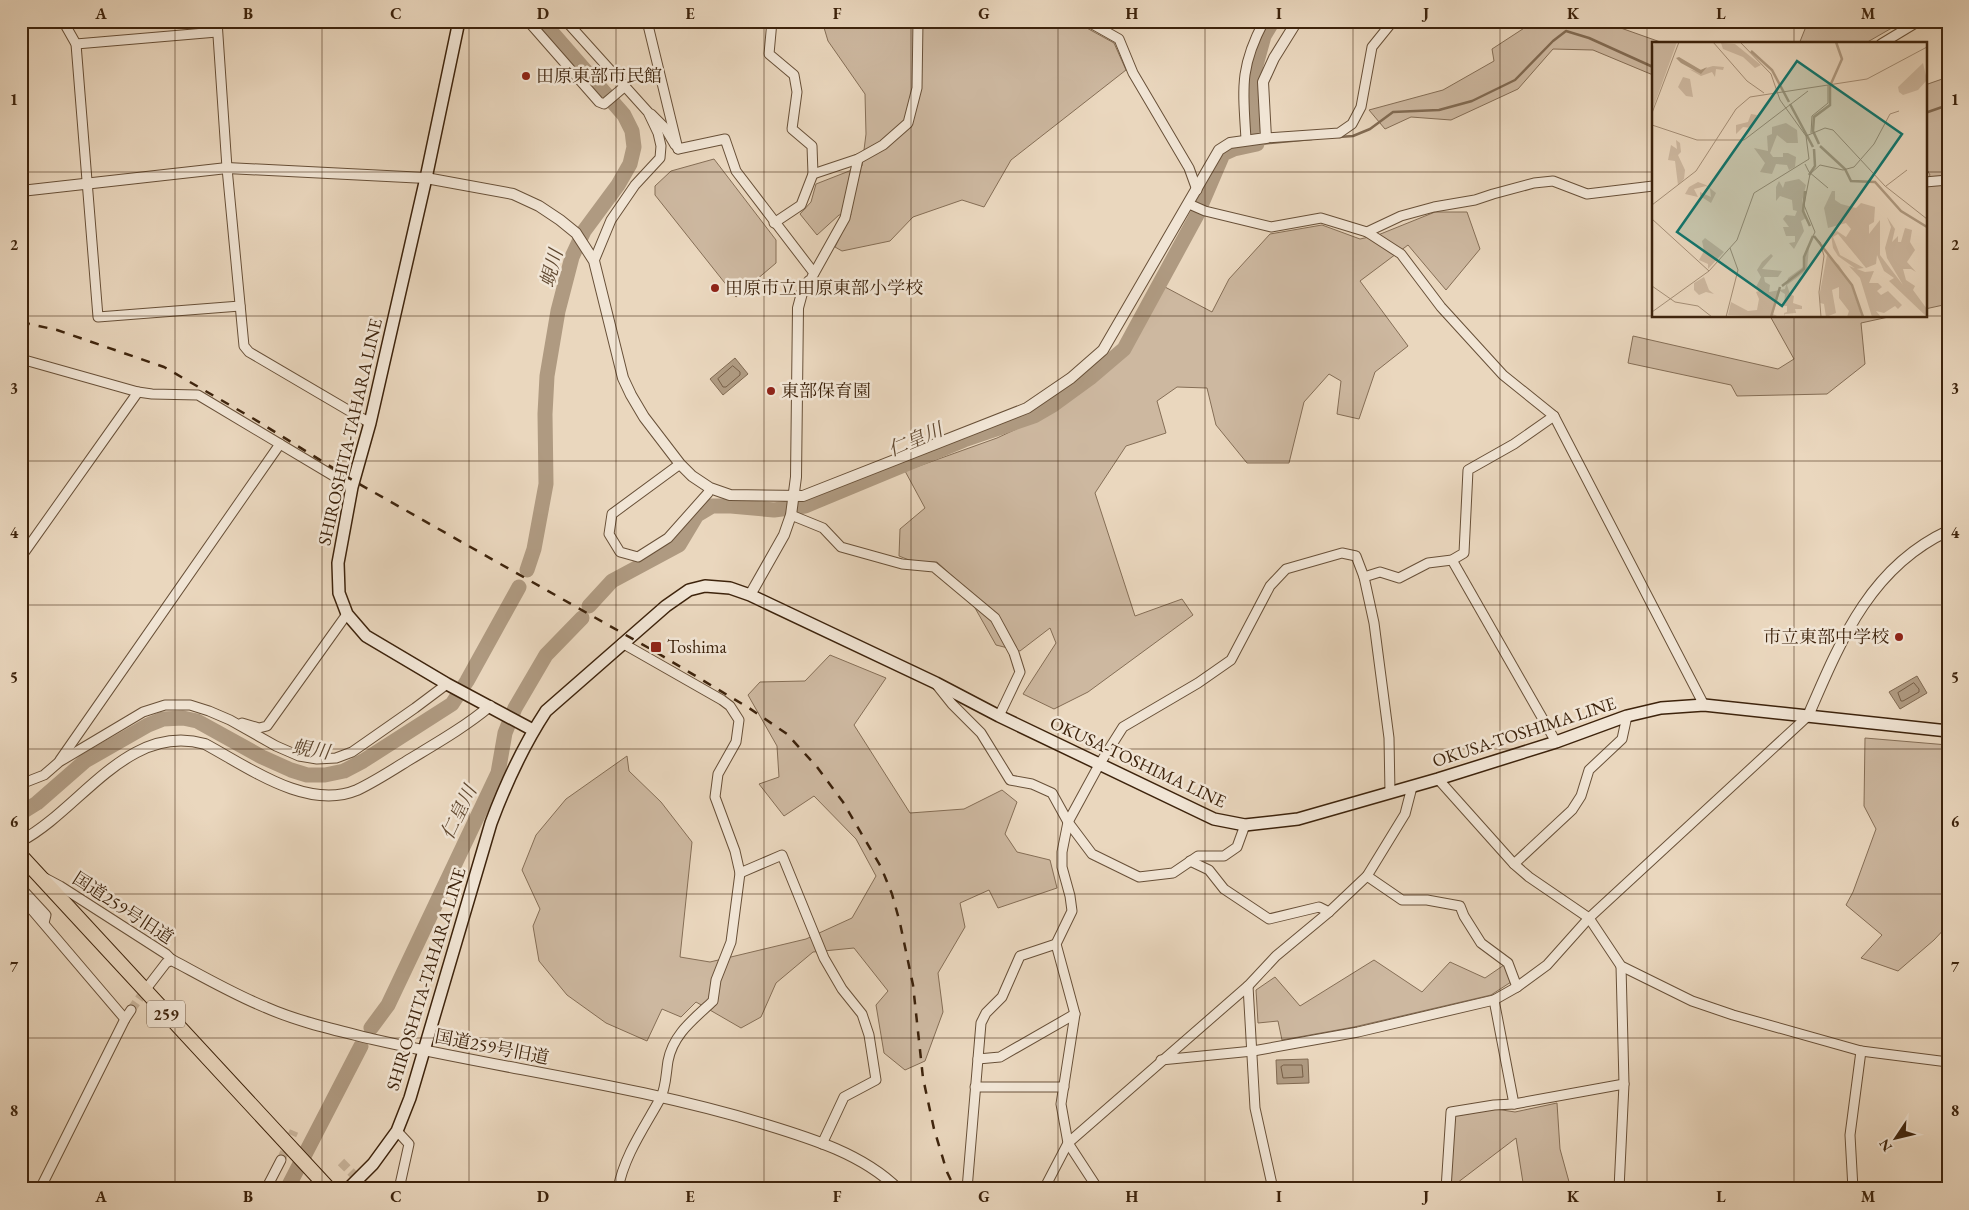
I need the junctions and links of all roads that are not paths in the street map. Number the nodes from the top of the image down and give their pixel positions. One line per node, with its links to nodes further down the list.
1 (63, 21): 16 (street)
2 (217, 21): 14 (street)
3 (459, 21): 25 (main road, SHIROSHITA-TAHARA LINE)
4 (528, 21): 17 (street)
5 (566, 21): 17 (street)
6 (647, 21): 21 (street)
7 (772, 21): 24 (street)
8 (918, 21): 22 (street)
9 (1087, 21): 30 (street)
10 (1264, 21): 20 (street)
11 (1297, 21): 19 (street)
12 (1393, 21): 19 (street)
13 (1919, 21): 15 (street)
14 (217, 32): 16 (street); 23 (street)
15 (1883, 42)
16 (76, 44): 28 (street)
17 (624, 87): 18 (street)
18 (648, 112): 21 (street); 35 (street)
19 (1266, 138): 20 (street)
20 (1246, 139): 30 (street)
21 (678, 149): 33 (street)
22 (858, 159): 24 (street); 36 (street)
23 (227, 168): 25 (street); 28 (street); 37 (street)
24 (814, 174): 33 (street)
25 (426, 178): 35 (street); 41 (main road, SHIROSHITA-TAHARA LINE)
26 (1948, 180): 27 (street)
27 (1926, 182)
28 (86, 183): 31 (street); 37 (street)
29 (1652, 186): 34 (street)
30 (1197, 190): 32 (street)
31 (21, 191)
32 (1189, 204): 34 (street); 46 (street)
33 (774, 223): 36 (street)
34 (1366, 232): 40 (street)
35 (594, 261): 43 (street)
36 (812, 277): 46 (street)
37 (240, 306): 41 (street)
38 (21, 359): 39 (street)
39 (138, 392): 42 (street); 49 (street)
40 (1554, 416): 50 (street); 57 (street)
41 (370, 423): 44 (main road, SHIROSHITA-TAHARA LINE)
42 (280, 444): 44 (street); 66 (street)
43 (680, 464): 45 (street); 45 (street)
44 (352, 487): 53 (main road, SHIROSHITA-TAHARA LINE)
45 (710, 488): 46 (street)
46 (793, 496): 47 (street)
47 (791, 514): 52 (street); 59 (street)
48 (1948, 531): 61 (street)
49 (21, 557)
50 (1452, 560): 51 (street); 65 (street)
51 (1364, 577): 67 (street); 71 (street)
52 (750, 595): 54 (main road, OKUSA-TOSHIMA LINE); 55 (main road, OKUSA-TOSHIMA LINE)
53 (347, 614): 56 (main road, SHIROSHITA-TAHARA LINE); 62 (street)
54 (622, 643): 63 (main road, OKUSA-TOSHIMA LINE); 78 (street)
55 (936, 683): 59 (main road, OKUSA-TOSHIMA LINE); 72 (street)
56 (447, 684): 58 (main road, SHIROSHITA-TAHARA LINE); 62 (street)
57 (1704, 705): 60 (main road, OKUSA-TOSHIMA LINE); 61 (main road, OKUSA-TOSHIMA LINE)
58 (490, 706): 63 (main road, SHIROSHITA-TAHARA LINE); 74 (street)
59 (999, 716): 67 (main road, OKUSA-TOSHIMA LINE)
60 (1627, 716): 65 (main road, OKUSA-TOSHIMA LINE); 77 (street)
61 (1808, 716): 64 (main road, OKUSA-TOSHIMA LINE); 84 (street)
62 (230, 720): 66 (street)
63 (528, 727): 96 (main road, SHIROSHITA-TAHARA LINE)
64 (1948, 731)
65 (1556, 742): 68 (main road, OKUSA-TOSHIMA LINE)
66 (59, 762): 69 (street)
67 (1099, 765): 72 (street); 73 (main road, OKUSA-TOSHIMA LINE)
68 (1438, 779): 70 (main road, OKUSA-TOSHIMA LINE); 77 (street)
69 (21, 784)
70 (1412, 787): 71 (main road, OKUSA-TOSHIMA LINE); 80 (street)
71 (1390, 793): 73 (main road, OKUSA-TOSHIMA LINE)
72 (1068, 822): 76 (street); 86 (street)
73 (1244, 825): 76 (street)
74 (21, 841)
75 (21, 856): 79 (highway, 259)
76 (1190, 861): 83 (street)
77 (1514, 864): 84 (street)
78 (740, 873): 105 (street); 109 (street)
79 (40, 876): 87 (street, 国道259号旧道); 113 (highway, 259)
80 (1366, 876): 83 (street); 91 (street)
81 (21, 888): 85 (street)
82 (21, 897): 85 (street)
83 (1329, 912): 89 (street)
84 (1589, 918): 88 (street); 91 (street)
85 (44, 922): 95 (street)
86 (1056, 944): 94 (street); 99 (street)
87 (172, 960): 90 (street); 96 (street, 国道259号旧道)
88 (1621, 966): 98 (street); 102 (street)
89 (1248, 986): 97 (street); 100 (street)
90 (146, 988)
91 (1517, 988): 92 (street)
92 (1494, 1000): 97 (street); 106 (street)
93 (131, 1010): 95 (street)
94 (1075, 1014): 99 (street); 104 (street)
95 (125, 1019): 111 (street)
96 (424, 1049): 105 (street, 国道259号旧道); 107 (main road, SHIROSHITA-TAHARA LINE)
97 (1253, 1050): 100 (street); 121 (street)
98 (1861, 1051): 101 (street); 124 (street)
99 (978, 1059): 103 (street)
100 (1161, 1060): 108 (street)
101 (1948, 1062)
102 (1624, 1084): 106 (street); 123 (street)
103 (975, 1087): 104 (street); 118 (street)
104 (1064, 1087): 108 (street)
105 (662, 1097): 109 (street, 国道259号旧道); 116 (street)
106 (1514, 1104): 122 (street)
107 (396, 1131): 114 (main road, SHIROSHITA-TAHARA LINE); 115 (street)
108 (1068, 1143): 119 (street); 120 (street)
109 (822, 1144): 117 (street, 国道259号旧道)
110 (281, 1160): 112 (street)
111 (40, 1189)
112 (266, 1189)
113 (329, 1189)
114 (348, 1189)
115 (399, 1189)
116 (618, 1189)
117 (898, 1189)
118 (967, 1189)
119 (1044, 1189)
120 (1098, 1189)
121 (1273, 1189)
122 (1446, 1189)
123 (1619, 1189)
124 (1854, 1189)

